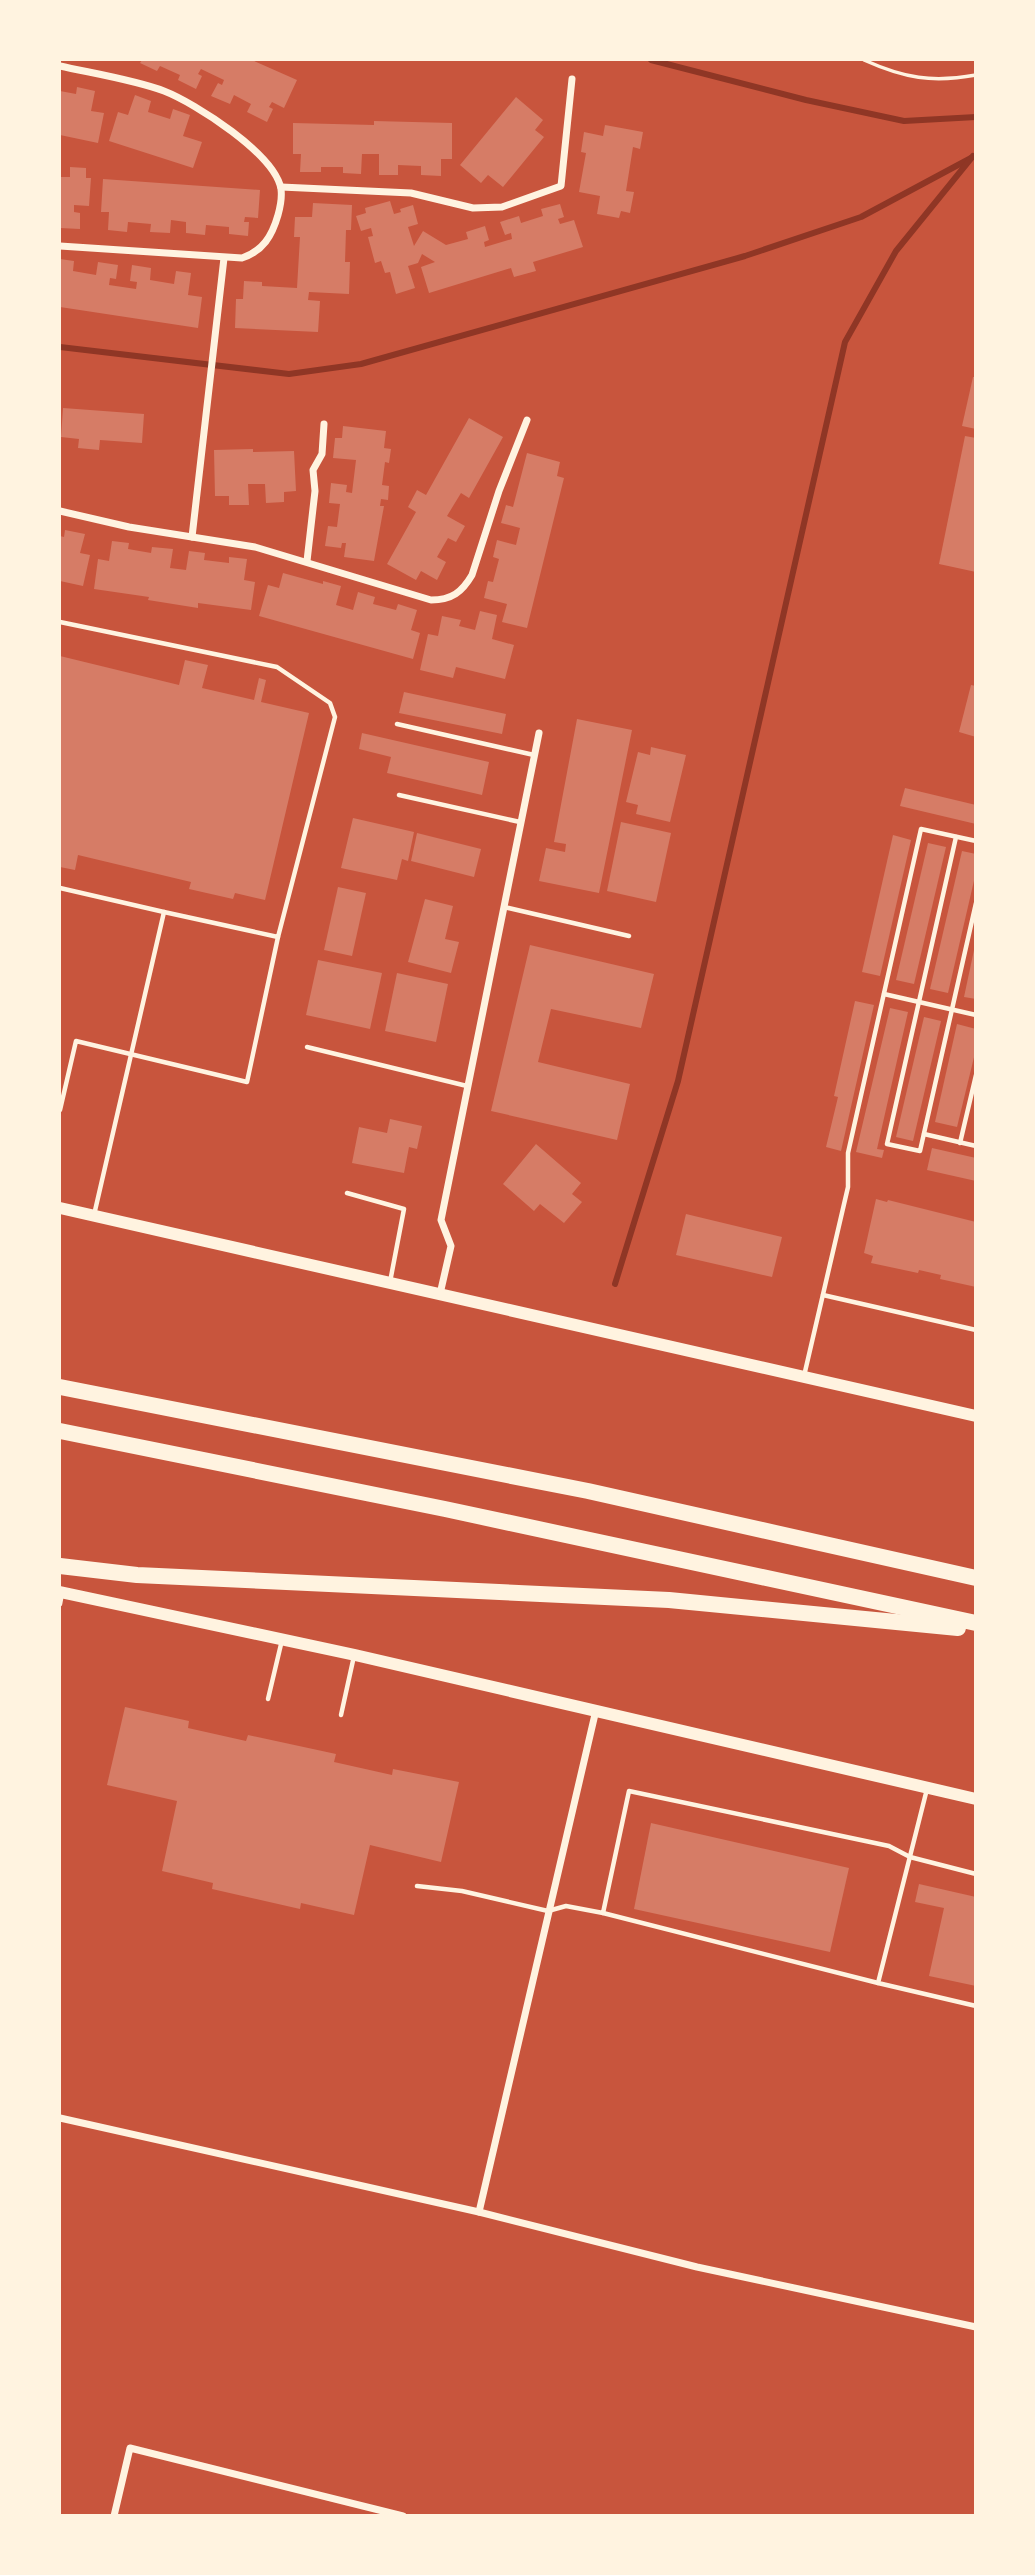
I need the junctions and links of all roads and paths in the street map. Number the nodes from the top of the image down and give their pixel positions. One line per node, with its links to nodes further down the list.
1 (864, 60): 3 (path)
2 (60, 66): 5 (street)
3 (975, 75)
4 (572, 79): 5 (street)
5 (281, 187): 7 (street)
6 (60, 246): 7 (street)
7 (223, 258): 11 (street)
8 (527, 420): 12 (street)
9 (324, 424): 12 (street)
10 (60, 511): 11 (street)
11 (192, 537): 12 (street)
12 (307, 561)
13 (60, 622): 26 (lane)
14 (397, 724): 16 (lane)
15 (540, 733): 16 (street)
16 (535, 755): 18 (street)
17 (399, 795): 18 (lane)
18 (521, 822): 23 (street)
19 (956, 837): 20 (lane); 27 (lane); 28 (lane)
20 (975, 841)
21 (60, 888): 24 (lane)
22 (975, 902): 29 (lane)
23 (504, 907): 25 (lane); 34 (street)
24 (164, 912): 26 (lane); 32 (lane)
25 (629, 936)
26 (278, 937): 32 (lane)
27 (884, 994): 28 (lane); 44 (lane)
28 (919, 1002): 29 (lane); 36 (lane)
29 (952, 1009): 30 (lane); 36 (lane)
30 (975, 1015)
31 (307, 1047): 34 (lane)
32 (130, 1054): 35 (lane); 41 (lane)
33 (975, 1075): 37 (lane)
34 (467, 1086): 43 (street)
35 (60, 1111)
36 (924, 1134): 37 (lane)
37 (960, 1143): 38 (lane)
38 (975, 1146)
39 (347, 1193): 42 (lane)
40 (60, 1208): 41 (main road)
41 (94, 1215): 42 (main road)
42 (390, 1282): 43 (main road)
43 (440, 1294): 46 (main road)
44 (823, 1295): 45 (lane); 46 (lane)
45 (975, 1330)
46 (803, 1377): 48 (main road)
47 (60, 1387): 51 (highway)
48 (975, 1416)
49 (60, 1432): 53 (highway)
50 (60, 1566): 54 (highway)
51 (975, 1578)
52 (60, 1596): 55 (main road)
53 (975, 1623)
54 (975, 1630)
55 (282, 1639): 56 (main road); 57 (lane)
56 (355, 1655): 58 (main road); 59 (lane)
57 (268, 1699)
58 (596, 1710): 60 (main road); 65 (street)
59 (341, 1715)
60 (928, 1788): 61 (main road); 62 (lane)
61 (975, 1799)
62 (910, 1857): 63 (lane); 66 (lane); 67 (lane)
63 (975, 1874)
64 (418, 1886): 65 (lane)
65 (548, 1911): 66 (lane); 70 (street)
66 (603, 1913): 67 (lane)
67 (878, 1983): 68 (lane)
68 (975, 2006)
69 (60, 2118): 70 (street)
70 (479, 2211): 71 (street)
71 (975, 2327)
72 (114, 2515): 73 (street)
73 (403, 2515)

